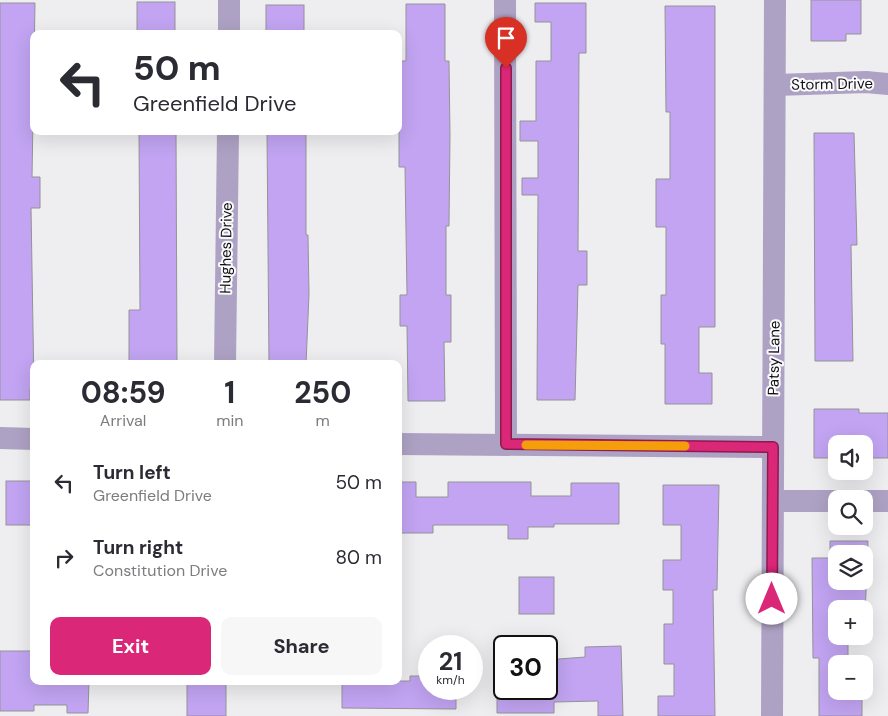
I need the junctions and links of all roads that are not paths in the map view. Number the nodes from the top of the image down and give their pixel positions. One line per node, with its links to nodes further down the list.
1 (229, 0): 4 (street)
2 (505, 0): 12 (street)
3 (775, 0): 6 (street, Patsy Lane)
4 (229, 30)
5 (888, 84): 6 (street, Storm Drive)
6 (776, 86): 13 (street, Patsy Lane)
7 (228, 135): 8 (street, Hughes Drive)
8 (225, 360)
9 (0, 438): 10 (street)
10 (30, 439)
11 (402, 444): 12 (street)
12 (506, 444): 13 (street)
13 (773, 447): 14 (street, Patsy Lane)
14 (773, 501): 15 (street); 18 (street, Patsy Lane)
15 (828, 501)
16 (873, 501): 17 (street)
17 (888, 501)
18 (772, 716)

